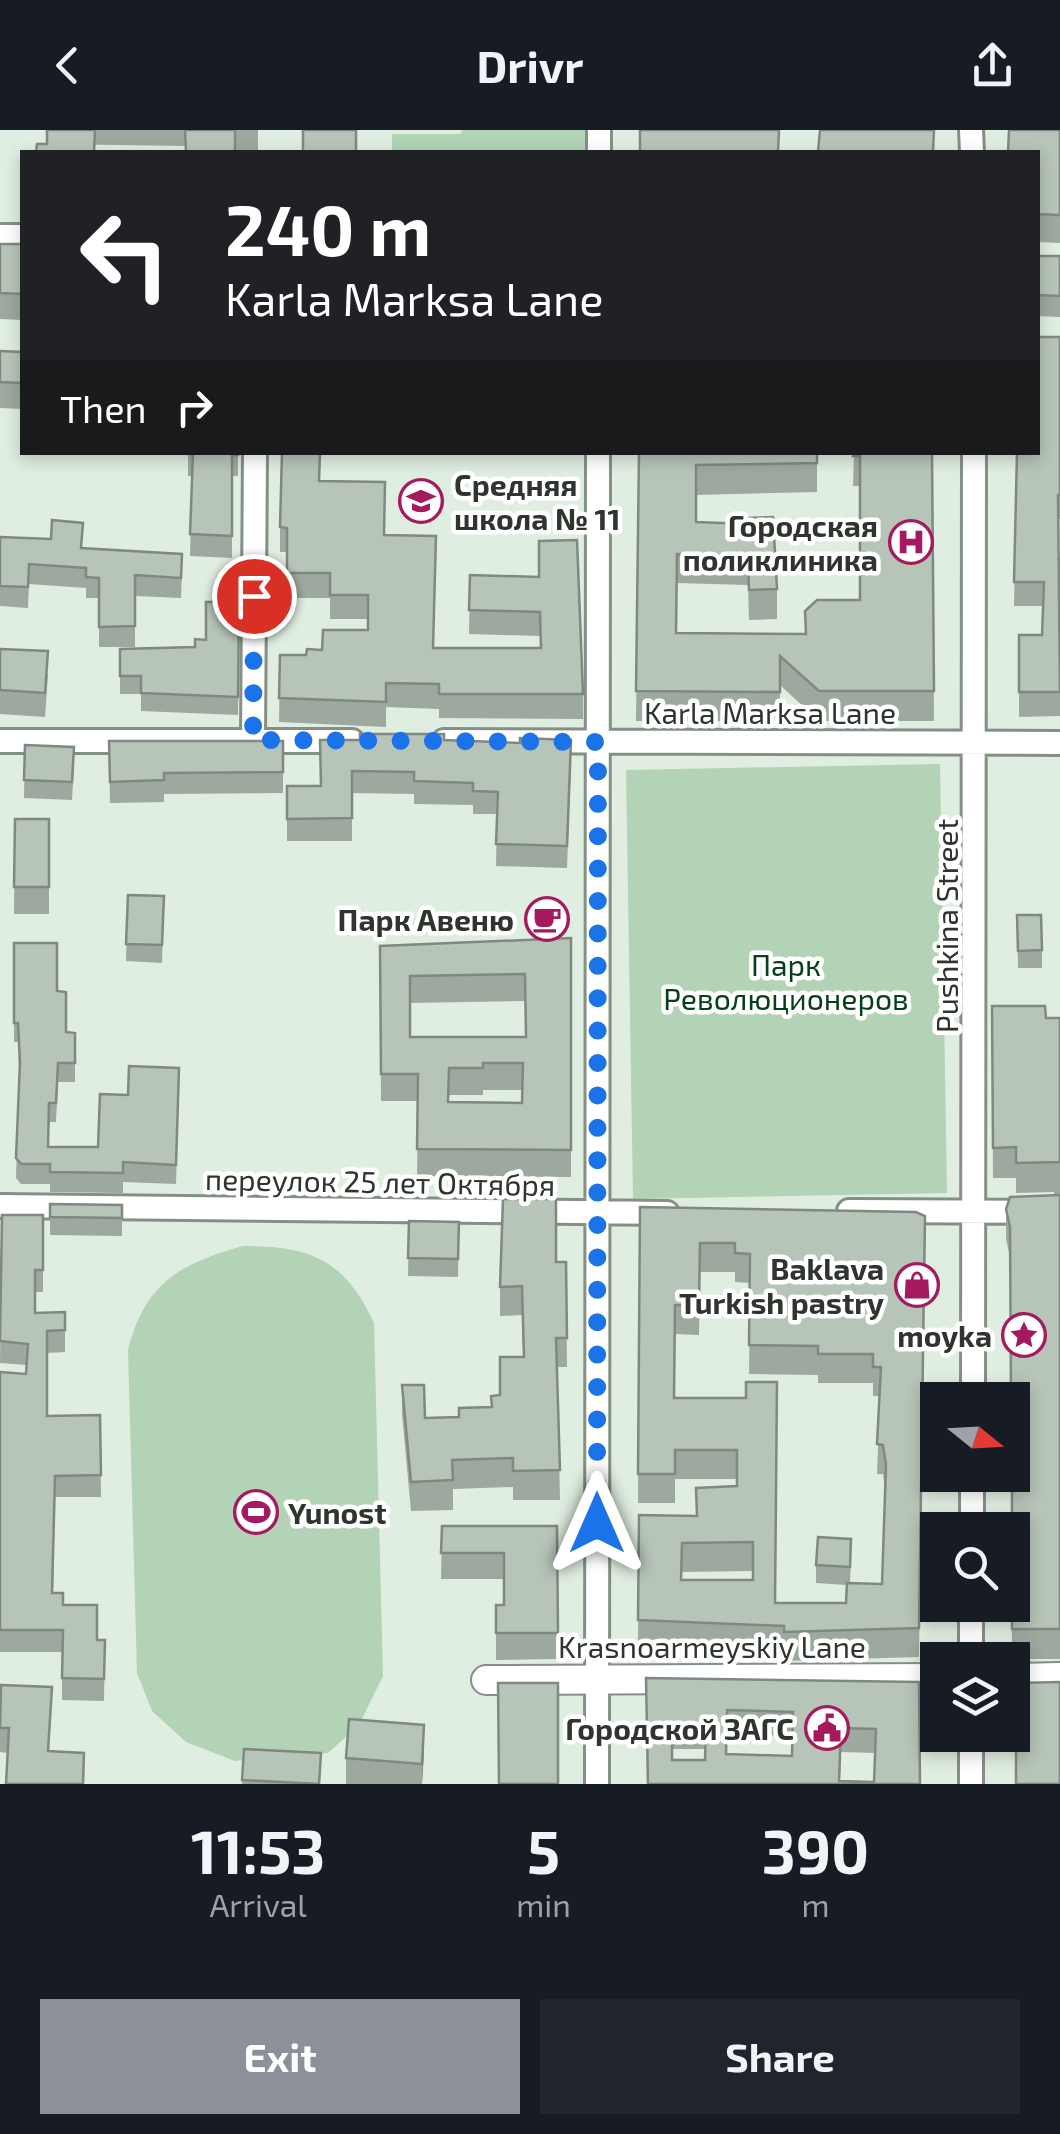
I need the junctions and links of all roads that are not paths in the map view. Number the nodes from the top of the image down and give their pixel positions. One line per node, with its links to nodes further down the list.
1 (255, 455): 5 (street)
2 (598, 455): 8 (street)
3 (974, 455): 9 (street, Pushkina Street)
4 (0, 740): 5 (street)
5 (253, 740): 6 (street)
6 (368, 741)
7 (426, 741): 8 (street, Karla Marksa Lane)
8 (598, 742): 9 (street, Karla Marksa Lane); 16 (street)
9 (977, 742): 10 (street, Karla Marksa Lane); 12 (street, Pushkina Street)
10 (1060, 743)
11 (0, 1206): 16 (street, переулок 25 лет Октября)
12 (974, 1210): 13 (street); 14 (street); 17 (street, Pushkina Street)
13 (819, 1212)
14 (1060, 1212)
15 (683, 1213): 16 (street, переулок 25 лет Октября)
16 (597, 1214): 18 (street)
17 (973, 1382)
18 (597, 1678): 19 (street, Krasnoarmeyskiy Lane); 22 (street, Krasnoarmeyskiy Lane); 24 (street)
19 (920, 1678)
20 (1030, 1678): 21 (street)
21 (1060, 1678)
22 (486, 1680)
23 (971, 1752): 25 (street)
24 (597, 1784)
25 (971, 1784)

